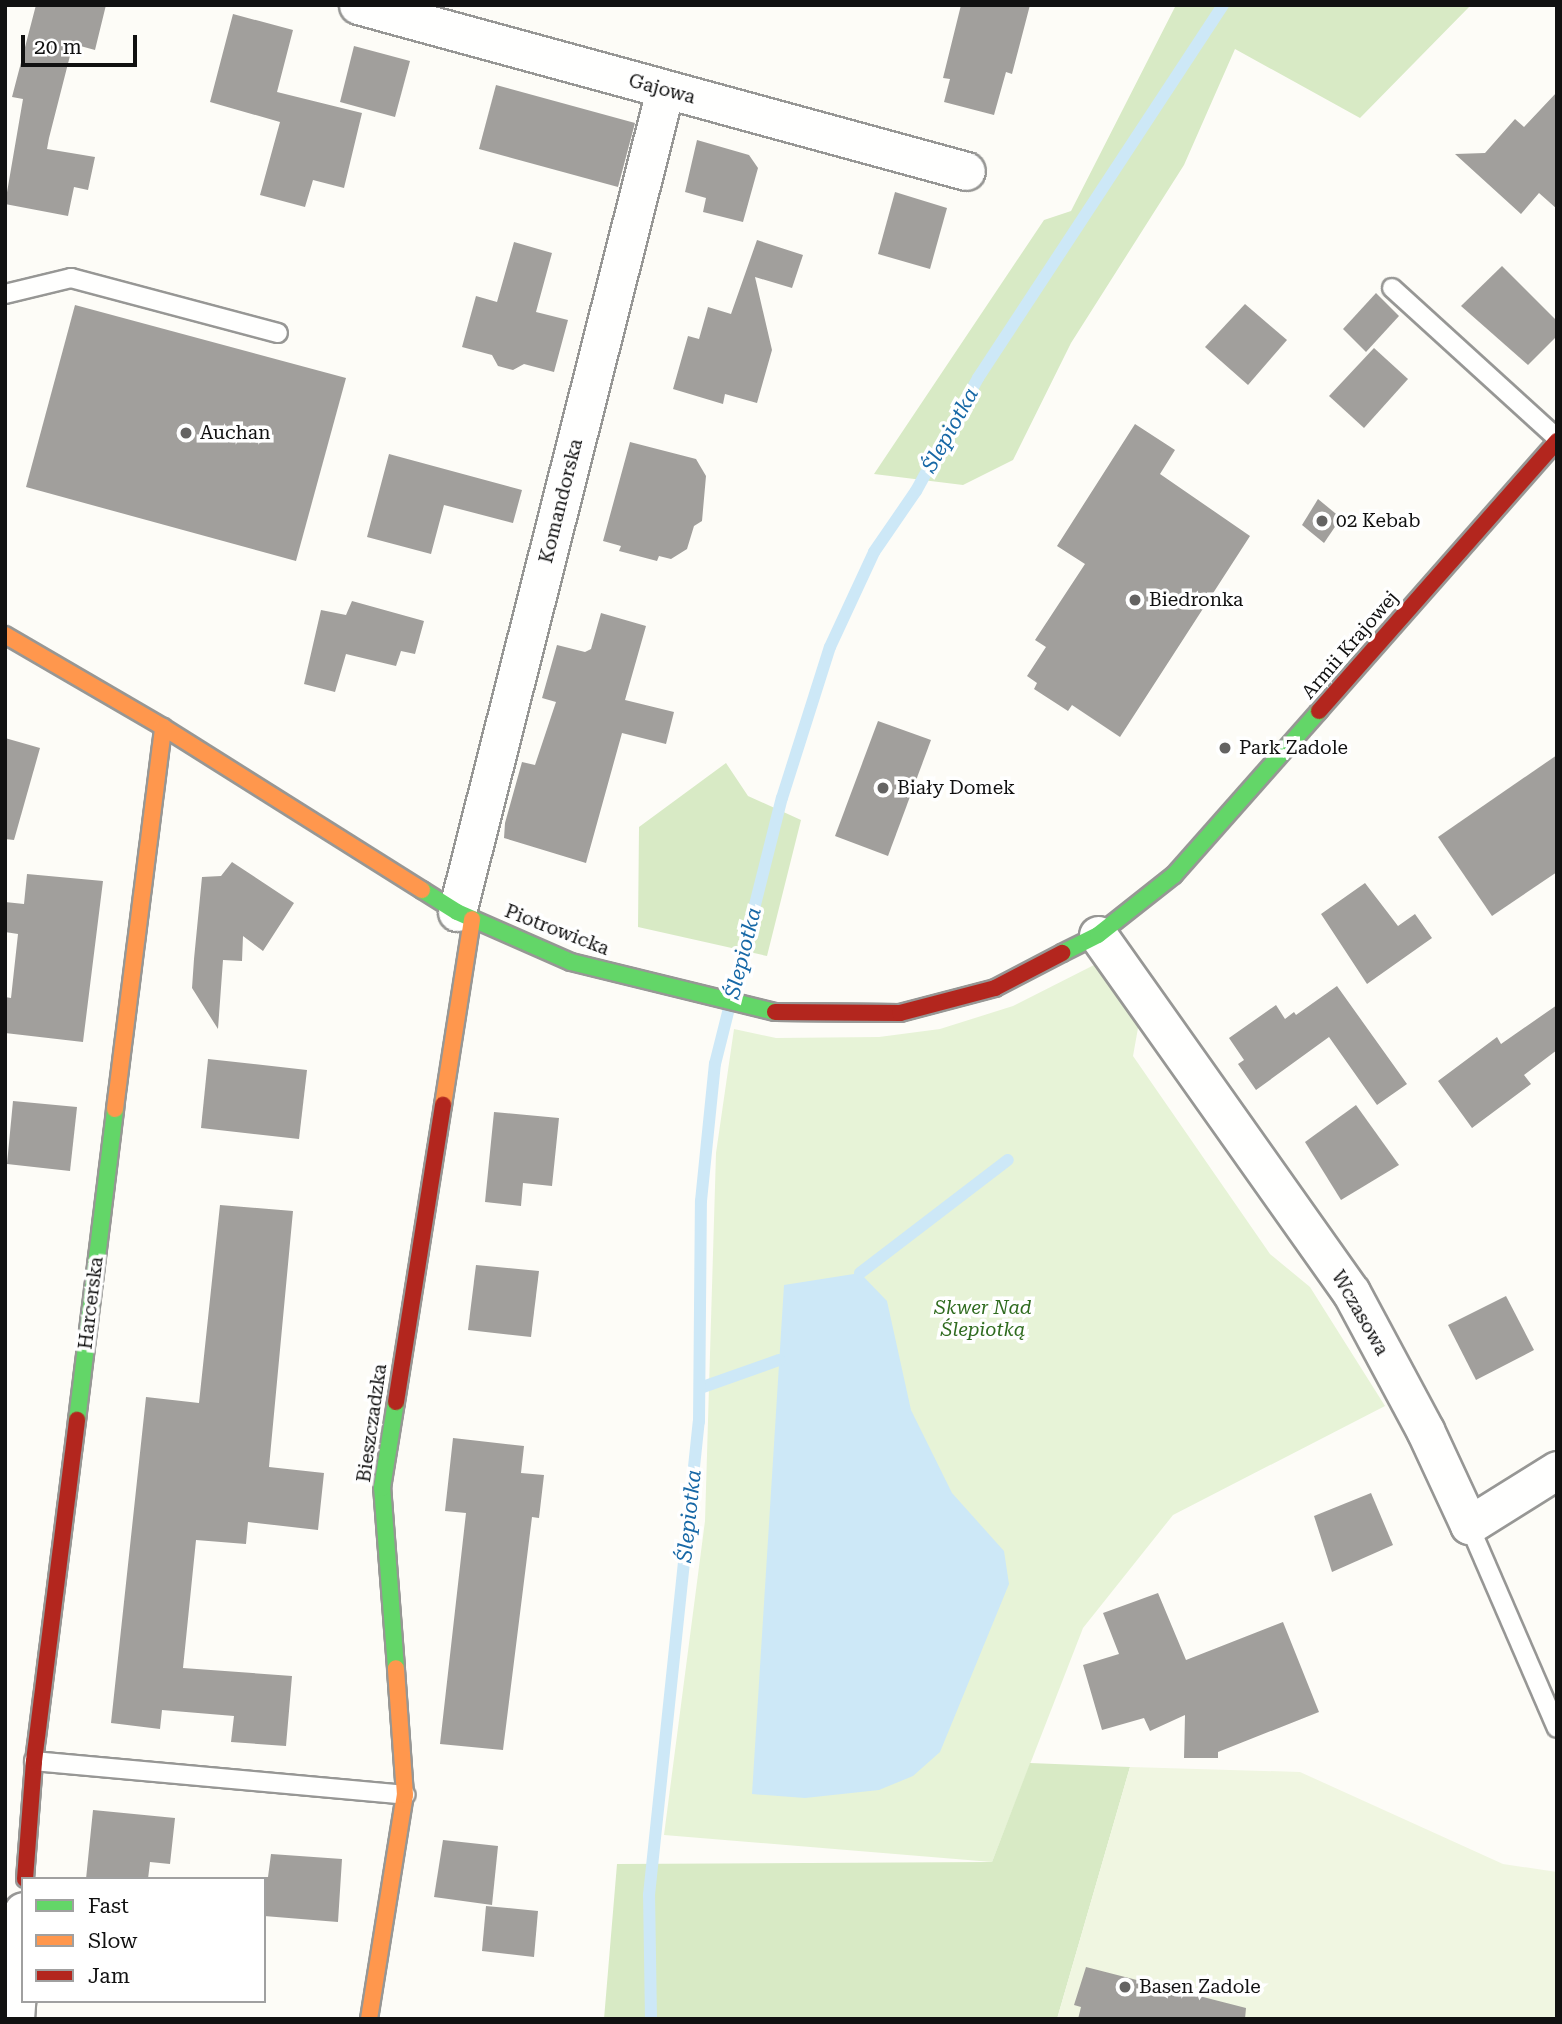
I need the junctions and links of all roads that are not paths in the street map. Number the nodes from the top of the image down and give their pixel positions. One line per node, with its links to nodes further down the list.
1 (358, 5): 2 (street, Gajowa)
2 (665, 90): 3 (street, Gajowa); 11 (street, Komandorska)
3 (966, 171)
4 (1392, 288): 7 (lane)
5 (5, 295): 6 (lane)
6 (278, 333)
7 (1557, 440): 10 (street, Armii Krajowej)
8 (5, 635): 9 (street, Piotrowicka)
9 (163, 727): 11 (street, Piotrowicka); 16 (street, Harcerska)
10 (1174, 875): 12 (street, Piotrowicka)
11 (464, 916): 12 (street, Piotrowicka); 17 (street, Bieszczadzka)
12 (1098, 935): 14 (street, Wczasowa)
13 (1557, 1470): 14 (street)
14 (1469, 1525): 15 (lane, Wczasowa)
15 (1557, 1728)
16 (34, 1761): 17 (lane); 18 (street, Harcerska)
17 (405, 1795): 21 (street, Bieszczadzka)
18 (25, 1877)
19 (21, 1938): 20 (street)
20 (15, 2019)
21 (369, 2019)

